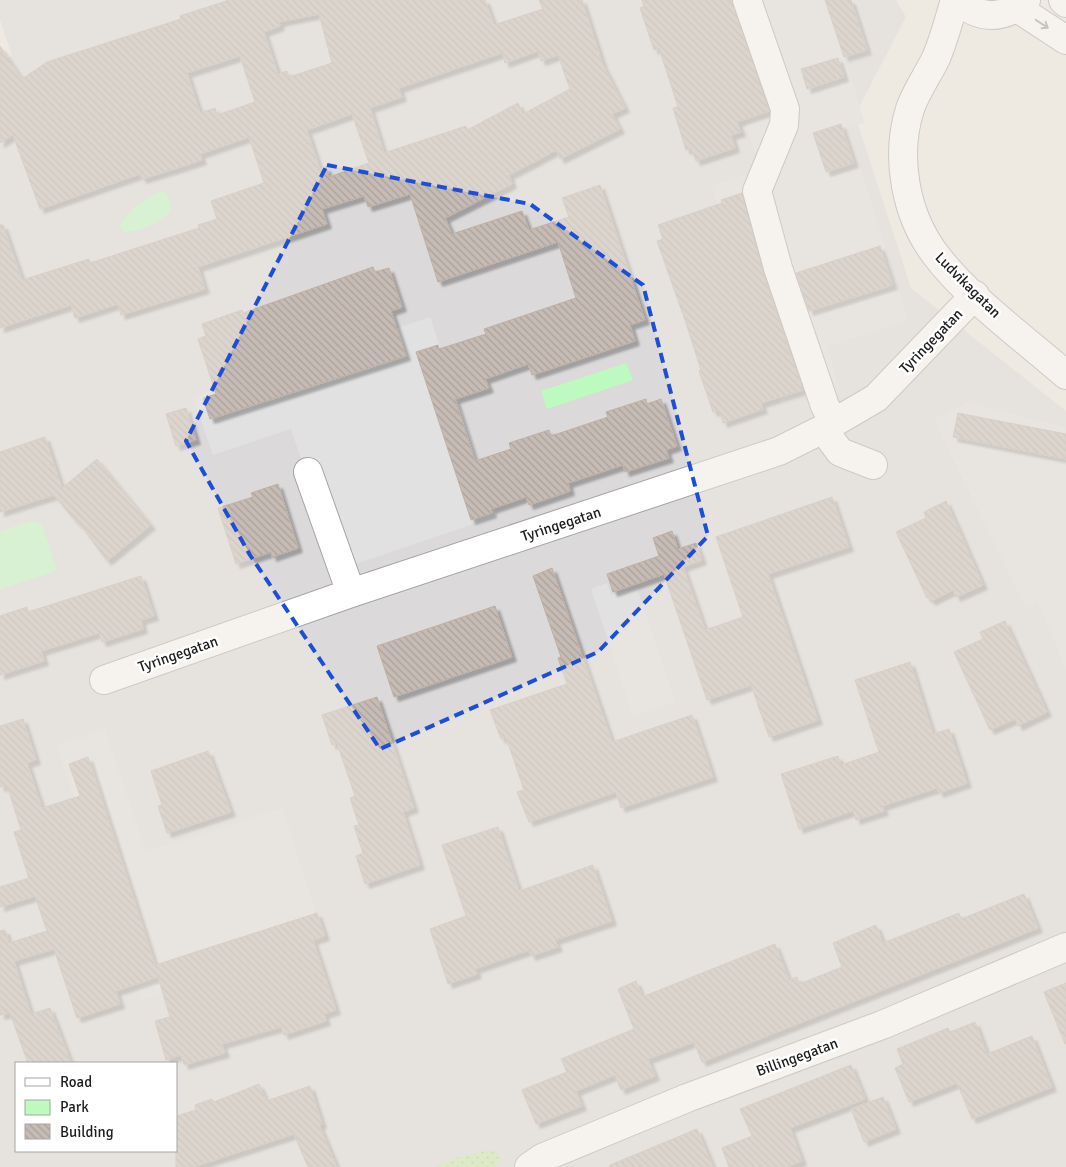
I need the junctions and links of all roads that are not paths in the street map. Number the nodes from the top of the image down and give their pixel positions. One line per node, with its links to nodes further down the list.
1 (747, 0): 9 (street)
2 (1063, 0): 3 (street)
3 (1066, 3)
4 (1021, 4): 5 (street); 6 (street, one-way to 6)
5 (964, 5): 7 (street, Ludvikagatan)
6 (1066, 40)
7 (974, 295): 8 (street, Ludvikagatan); 9 (street, Tyringegatan)
8 (1066, 375)
9 (828, 426): 10 (street); 12 (street, Tyringegatan)
10 (873, 465)
11 (308, 472): 12 (street)
12 (352, 593): 13 (street, Tyringegatan)
13 (104, 680)
14 (1066, 947): 15 (street, Billingegatan)
15 (529, 1167)

